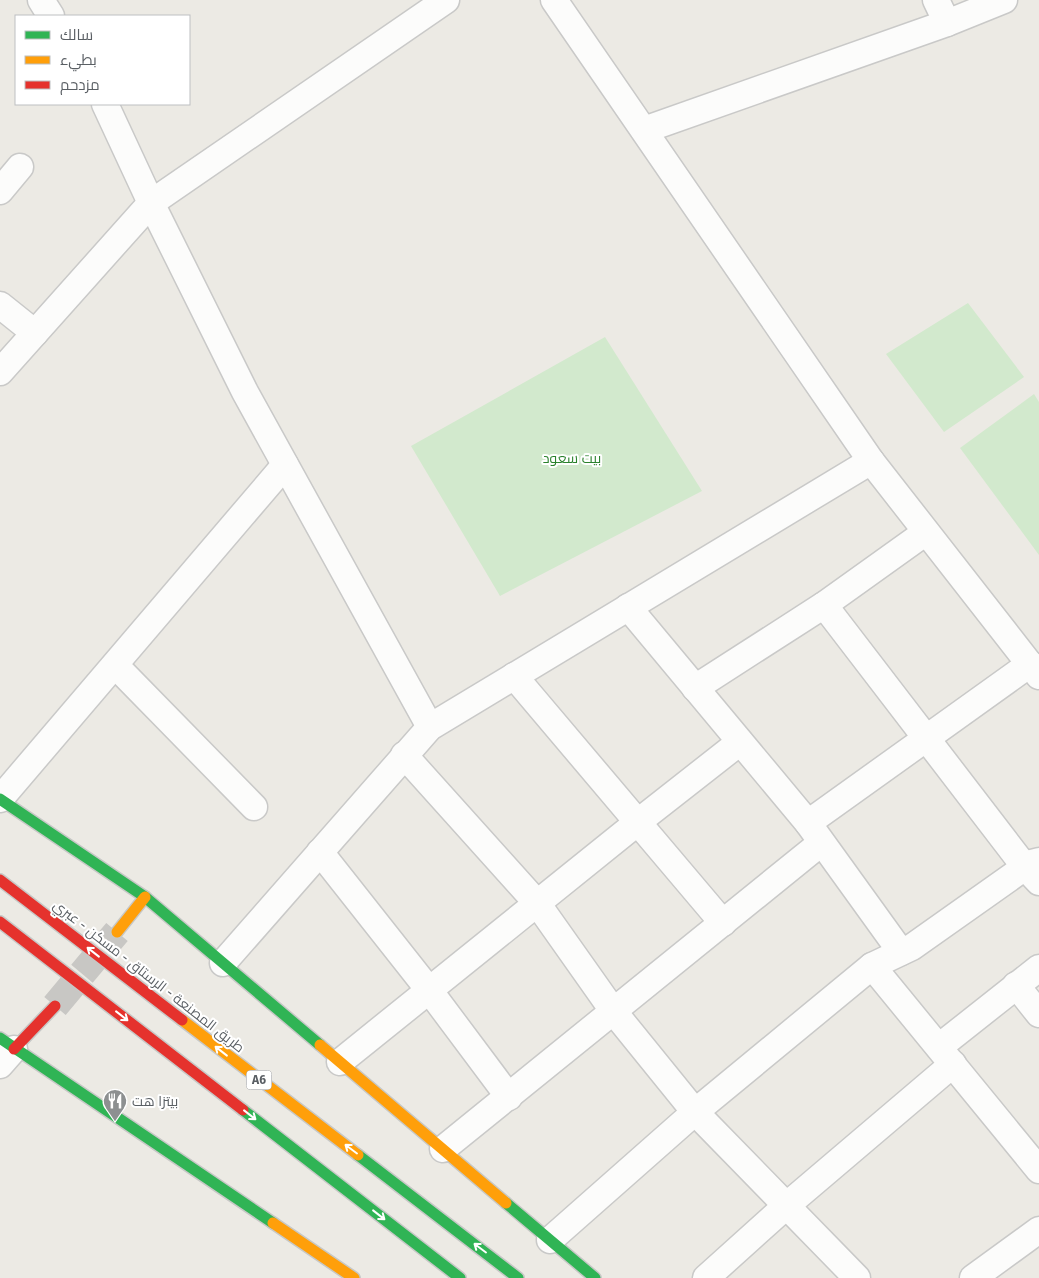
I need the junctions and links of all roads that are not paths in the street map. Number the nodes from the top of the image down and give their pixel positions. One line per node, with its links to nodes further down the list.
1 (41, 0): 6 (street)
2 (446, 0): 11 (street)
3 (554, 0): 8 (street)
4 (1004, 0): 5 (street)
5 (941, 11): 8 (street)
6 (50, 15)
7 (105, 105): 11 (street)
8 (644, 130): 15 (street)
9 (20, 167): 10 (street)
10 (0, 191)
11 (152, 203): 13 (street); 16 (street)
12 (0, 305): 13 (street)
13 (35, 333): 14 (street)
14 (0, 372)
15 (870, 461): 17 (street); 19 (street)
16 (285, 465): 20 (street); 24 (street)
17 (926, 532): 18 (street); 21 (street)
18 (824, 605): 23 (street); 25 (street)
19 (628, 608): 22 (street); 23 (street)
20 (115, 665): 28 (street); 29 (street)
21 (1034, 670): 25 (street)
22 (514, 676): 24 (street); 30 (street)
23 (695, 688): 26 (street)
24 (430, 727): 27 (street)
25 (927, 739): 31 (street); 33 (street)
26 (740, 742): 30 (street); 31 (street)
27 (404, 755): 32 (street); 36 (street)
28 (0, 799): 35 (main road)
29 (254, 807)
30 (638, 822): 36 (street); 38 (street)
31 (815, 833): 38 (street); 40 (street)
32 (320, 852): 41 (street); 45 (street)
33 (1034, 870): 40 (street)
34 (0, 880): 62 (main road, طريق المصنعة - الرستاق - مسكن - عبري / A6, one-way to 34)
35 (145, 898): 39 (main road); 41 (main road)
36 (537, 903): 45 (street); 47 (street)
37 (0, 922): 61 (main road, A6, one-way to 61)
38 (723, 923): 47 (street)
39 (117, 932)
40 (901, 952): 42 (street)
41 (223, 963): 51 (main road)
42 (872, 966): 50 (street); 53 (street)
43 (1039, 968): 44 (street)
44 (1016, 985): 48 (street); 50 (street)
45 (429, 990): 51 (street); 52 (street)
46 (54, 1006): 49 (main road)
47 (614, 1012): 52 (street); 53 (street)
48 (1039, 1014)
49 (5, 1051): 59 (main road)
50 (946, 1055): 55 (street); 56 (street)
51 (340, 1062): 54 (main road)
52 (509, 1096): 54 (street)
53 (695, 1112): 56 (street); 58 (street)
54 (443, 1149): 58 (main road)
55 (1039, 1170)
56 (786, 1206): 64 (street); 65 (street)
57 (1039, 1230): 60 (street)
58 (550, 1240): 63 (main road)
59 (340, 1273)
60 (977, 1277)
61 (460, 1278)
62 (518, 1278)
63 (595, 1278)
64 (706, 1278)
65 (857, 1278)

